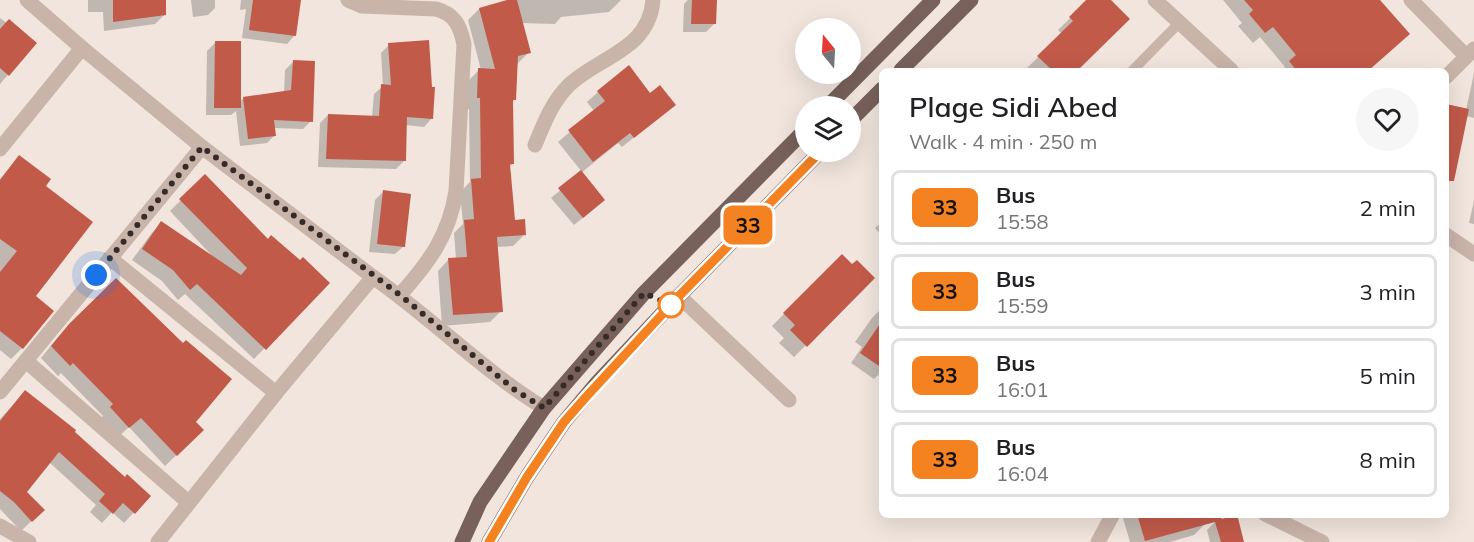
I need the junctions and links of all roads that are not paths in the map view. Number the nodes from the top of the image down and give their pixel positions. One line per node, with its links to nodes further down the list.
1 (27, 0): 9 (street)
2 (47, 0): 9 (street)
3 (348, 0): 29 (street)
4 (653, 0): 21 (street)
5 (933, 0): 18 (main road)
6 (970, 0): 13 (main road)
7 (1155, 0): 10 (street)
8 (1411, 0): 12 (street)
9 (52, 20): 11 (street)
10 (1179, 23): 14 (lane); 15 (street)
11 (82, 48): 22 (street); 23 (street)
12 (1470, 52): 16 (street)
13 (903, 68)
14 (1135, 68)
15 (1229, 68)
16 (1449, 74)
17 (879, 92): 19 (main road)
18 (838, 96)
19 (861, 110)
20 (795, 140): 35 (main road)
21 (536, 145)
22 (202, 147): 27 (street); 28 (street)
23 (0, 149)
24 (810, 162): 30 (main road)
25 (1449, 237): 26 (street)
26 (1474, 254)
27 (110, 258): 31 (street); 33 (street)
28 (373, 277): 29 (street); 33 (street)
29 (400, 295): 35 (street)
30 (679, 296): 34 (street); 43 (main road)
31 (26, 361): 32 (street); 36 (street)
32 (0, 392)
33 (276, 393): 36 (street)
34 (789, 400)
35 (544, 408): 42 (main road)
36 (188, 502): 41 (street)
37 (1111, 518): 44 (street)
38 (1273, 518): 45 (street)
39 (0, 526): 40 (street)
40 (29, 542)
41 (158, 542)
42 (462, 542)
43 (489, 542)
44 (1098, 542)
45 (1323, 542)

